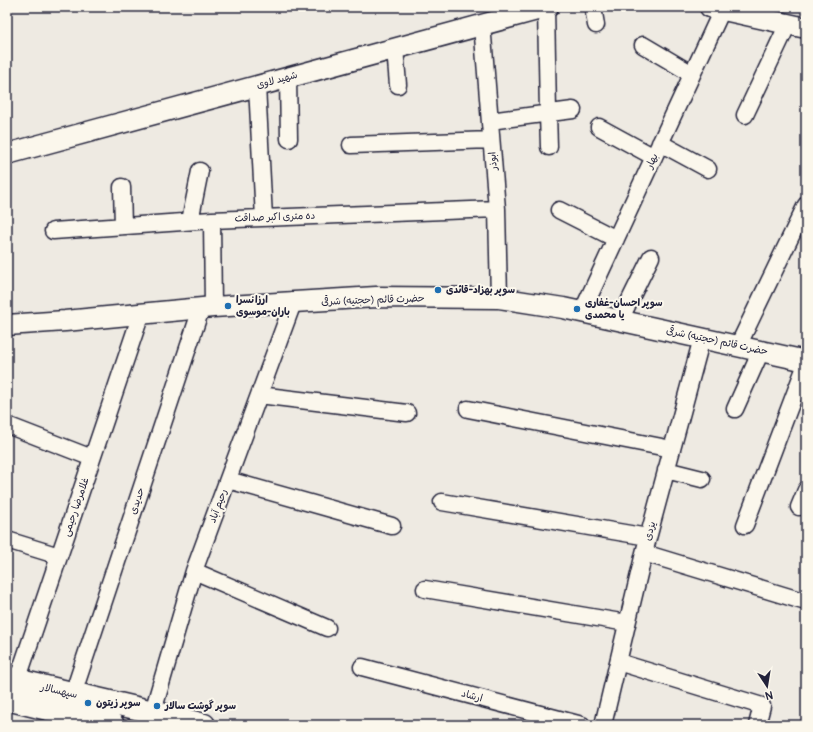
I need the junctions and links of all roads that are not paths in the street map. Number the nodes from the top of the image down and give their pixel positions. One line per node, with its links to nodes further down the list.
1 (547, 7): 4 (street, شهید لاوی); 14 (street)
2 (593, 7): 5 (street)
3 (716, 8): 6 (street); 9 (street, بهار)
4 (482, 24): 8 (street, شهید لاوی); 16 (street, ابوذر)
5 (596, 25)
6 (797, 26): 15 (street)
7 (643, 45): 9 (street)
8 (395, 48): 10 (street, شهید لاوی); 11 (street)
9 (692, 74): 22 (street, بهار)
10 (288, 78): 12 (street, شهید لاوی); 18 (street)
11 (398, 85)
12 (257, 86): 23 (street, شهید لاوی); 30 (street)
13 (573, 110): 14 (street)
14 (548, 113): 16 (street); 21 (street)
15 (745, 115)
16 (490, 121): 19 (street, ابوذر)
17 (599, 127): 22 (street)
18 (289, 139)
19 (491, 140): 20 (street); 28 (street, ابوذر)
20 (351, 145)
21 (549, 147)
22 (657, 150): 24 (street); 35 (street, بهار)
23 (7, 154)
24 (708, 169)
25 (200, 171): 32 (street)
26 (122, 188): 33 (street)
27 (806, 205): 45 (street)
28 (497, 209): 30 (street, ده متری اکبر صداقت); 37 (street, ابوذر)
29 (559, 210): 35 (street)
30 (264, 218): 31 (street, ده متری اکبر صداقت)
31 (212, 220): 32 (street, ده متری اکبر صداقت); 39 (street, حدیدی)
32 (190, 221): 33 (street, ده متری اکبر صداقت)
33 (123, 226): 34 (street, ده متری اکبر صداقت)
34 (53, 231)
35 (616, 239): 40 (street, بهار)
36 (651, 257): 42 (street)
37 (499, 298): 38 (street, حضرت قائم (حجتیه) شرقی); 40 (street, حضرت قائم (حجتیه) شرقی)
38 (293, 303): 39 (street, حضرت قائم (حجتیه) شرقی); 49 (street, رحیم آباد)
39 (207, 308): 41 (street, حضرت قائم (حجتیه) شرقی); 76 (street, حدیدی)
40 (582, 312): 42 (street, حضرت قائم (حجتیه) شرقی)
41 (141, 314): 43 (street, حضرت قائم (حجتیه) شرقی); 55 (street, غلامرضا رحیمی)
42 (620, 320): 44 (street, حضرت قائم (حجتیه) شرقی)
43 (7, 325)
44 (702, 338): 45 (street, حضرت قائم (حجتیه) شرقی); 54 (street, یزدی)
45 (738, 346): 46 (street, حضرت قائم (حجتیه) شرقی)
46 (761, 351): 47 (street, حضرت قائم (حجتیه) شرقی); 51 (street)
47 (806, 361)
48 (806, 364): 62 (street)
49 (259, 395): 52 (street); 58 (street, رحیم آباد)
50 (468, 409): 54 (street)
51 (735, 409)
52 (407, 413)
53 (7, 425): 55 (street)
54 (672, 449): 56 (street, یزدی)
55 (92, 458): 67 (street, غلامرضا رحیمی)
56 (666, 470): 57 (street); 64 (street, یزدی)
57 (702, 479)
58 (228, 480): 63 (street); 68 (street, رحیم آباد)
59 (806, 490): 61 (street)
60 (442, 502): 64 (street)
61 (800, 507)
62 (745, 525)
63 (392, 526)
64 (648, 537): 66 (street, یزدی)
65 (7, 540): 67 (street)
66 (644, 553): 70 (street); 71 (street, یزدی)
67 (59, 556): 75 (street, غلامرضا رحیمی)
68 (194, 570): 72 (street); 77 (street, رحیم آباد)
69 (425, 589): 71 (street)
70 (806, 602)
71 (627, 623): 73 (street, یزدی)
72 (327, 628)
73 (618, 662): 81 (street, یزدی); 82 (street)
74 (362, 667): 80 (street, ارشاد)
75 (11, 690): 76 (main road, سپهسالار); 78 (main road, سپهسالار)
76 (72, 694): 77 (main road, سپهسالار)
77 (151, 719): 79 (main road, سپهسالار)
78 (113, 725)
79 (204, 725)
80 (582, 725)
81 (603, 725)
82 (756, 725)

